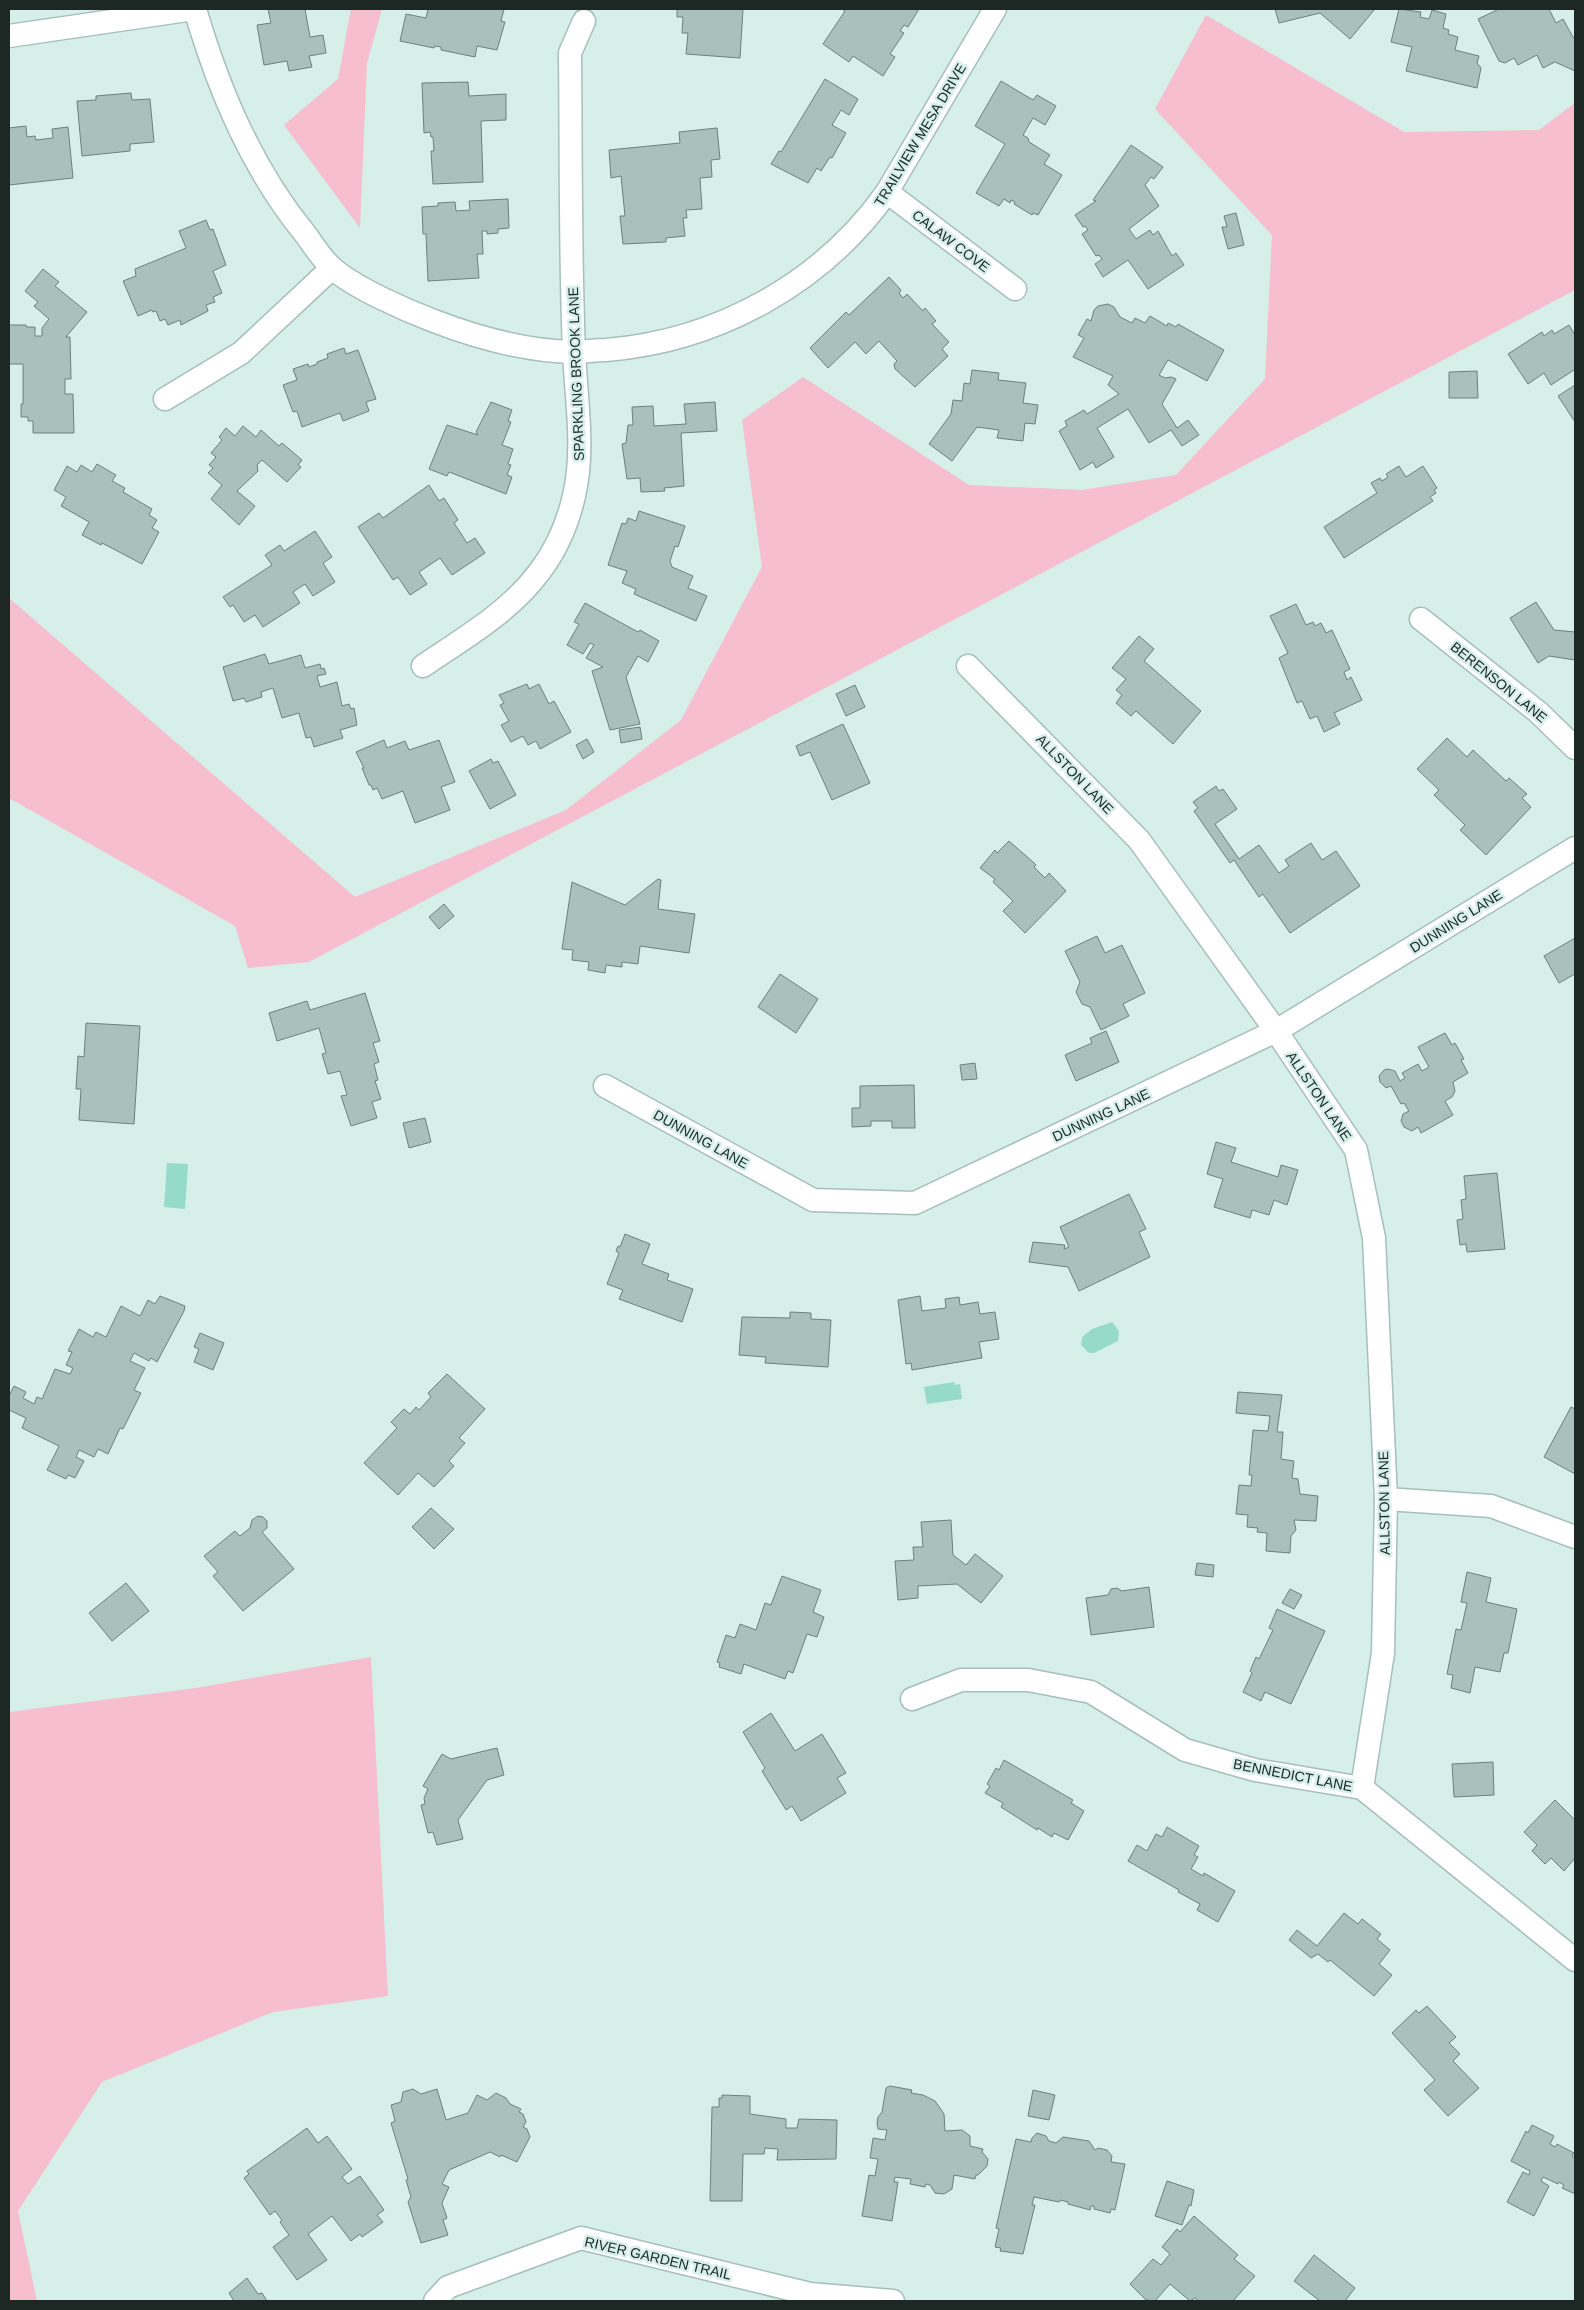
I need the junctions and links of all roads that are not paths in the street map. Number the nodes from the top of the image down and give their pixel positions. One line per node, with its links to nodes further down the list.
1 (195, 9): 4 (street); 6 (street, TRAILVIEW MESA DRIVE)
2 (995, 9): 5 (street, TRAILVIEW MESA DRIVE)
3 (584, 21): 8 (street, SPARKLING BROOK LANE)
4 (9, 36)
5 (887, 192): 7 (street, CALAW COVE); 8 (street, TRAILVIEW MESA DRIVE)
6 (332, 268): 8 (street, TRAILVIEW MESA DRIVE); 9 (street)
7 (1015, 289)
8 (574, 352): 11 (street, SPARKLING BROOK LANE)
9 (165, 399)
10 (1421, 619): 13 (street, BERENSON LANE)
11 (423, 666)
12 (968, 666): 15 (street, ALLSTON LANE)
13 (1575, 748)
14 (1575, 848): 15 (street, DUNNING LANE)
15 (1276, 1031): 16 (street, DUNNING LANE); 17 (street, ALLSTON LANE)
16 (605, 1086)
17 (1386, 1499): 18 (street); 20 (street, ALLSTON LANE)
18 (1575, 1537)
19 (912, 1699): 20 (street, BENNEDICT LANE)
20 (1362, 1788): 21 (street, BENNEDICT LANE)
21 (1575, 1960)
22 (435, 2301): 23 (street, RIVER GARDEN TRAIL)
23 (893, 2301)

